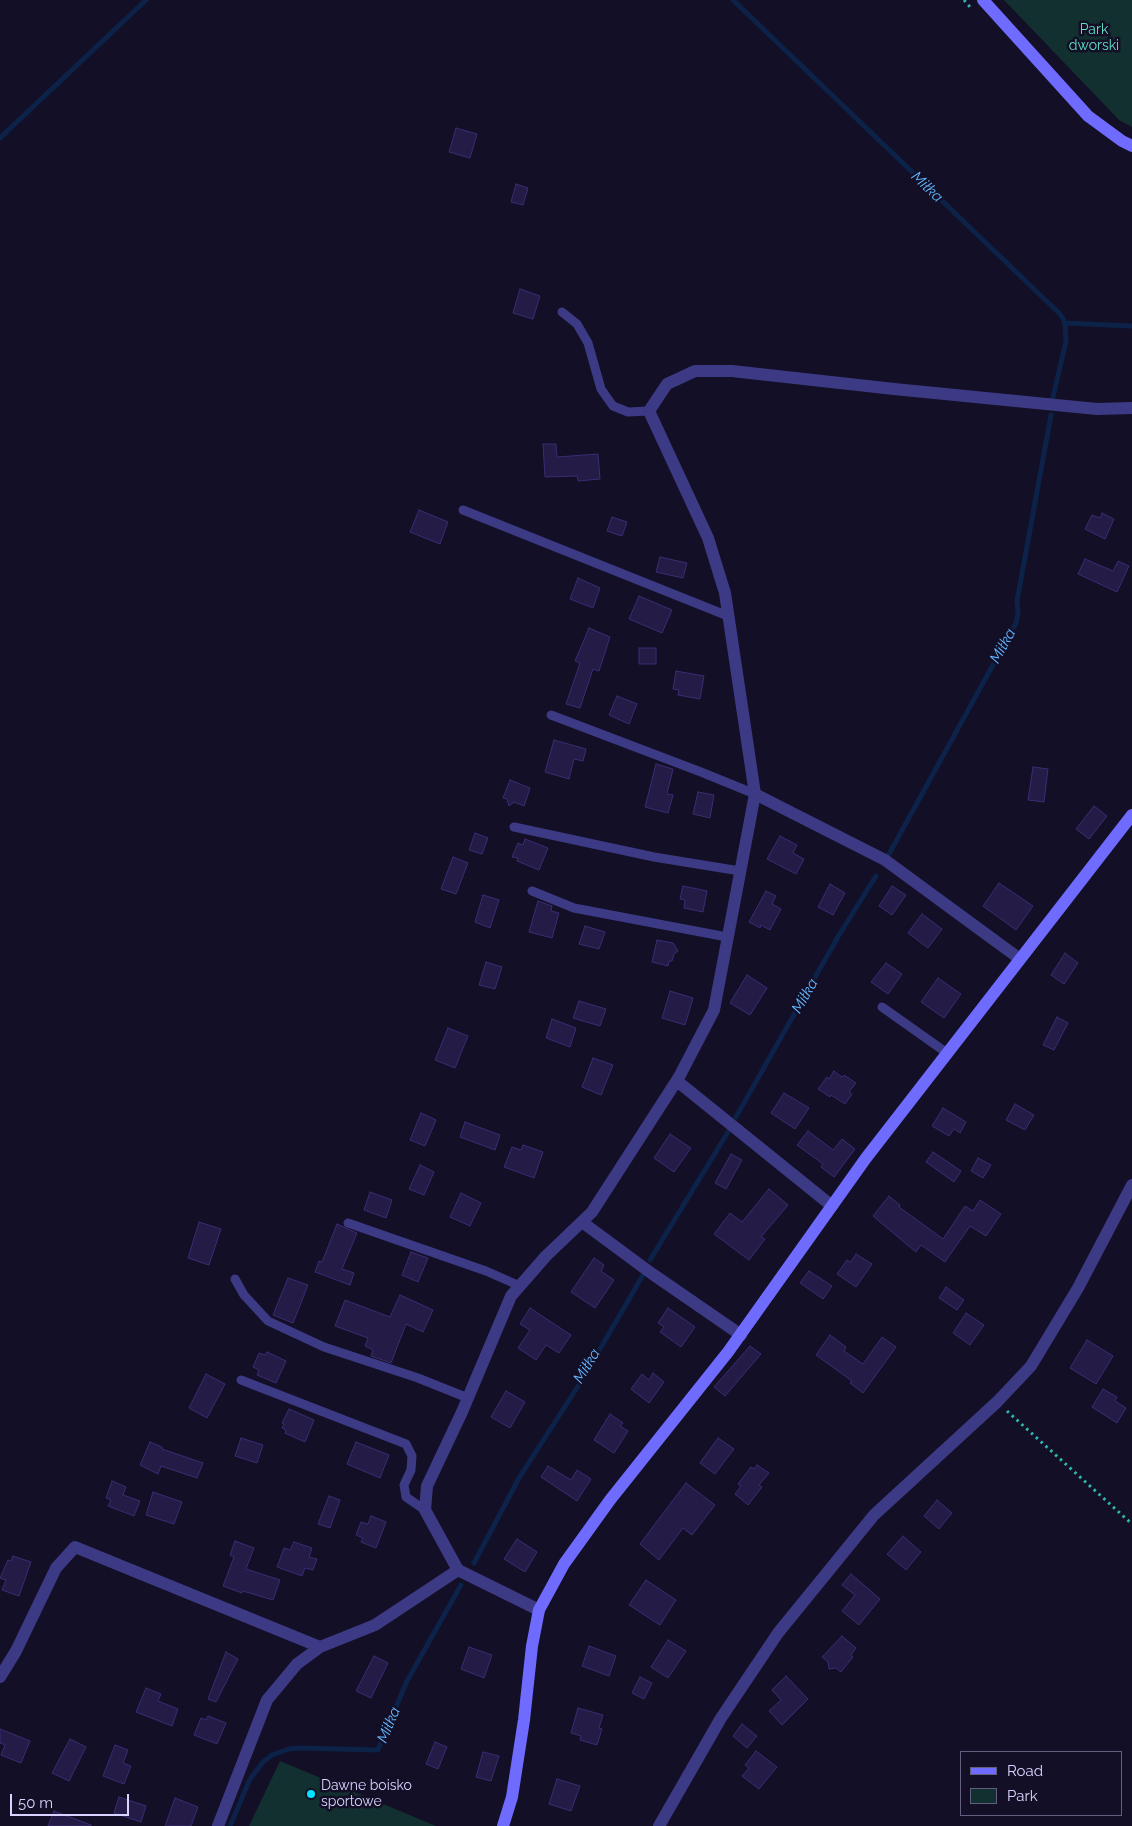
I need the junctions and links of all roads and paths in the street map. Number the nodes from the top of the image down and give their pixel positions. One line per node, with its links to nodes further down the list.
1 (983, 0): 2 (street)
2 (1132, 146)
3 (562, 312): 5 (lane)
4 (1132, 408): 5 (street)
5 (649, 411): 7 (street)
6 (463, 510): 7 (lane)
7 (728, 616): 9 (street)
8 (551, 715): 9 (lane)
9 (754, 794): 12 (street); 15 (street)
10 (1132, 815): 15 (street)
11 (514, 827): 12 (lane)
12 (740, 871): 14 (street)
13 (532, 891): 14 (lane)
14 (728, 937): 18 (street)
15 (1020, 959): 17 (street)
16 (882, 1007): 17 (lane)
17 (947, 1053): 20 (street)
18 (676, 1081): 20 (street); 21 (street)
19 (1132, 1185): 28 (street)
20 (832, 1206): 25 (street)
21 (582, 1222): 24 (street); 25 (street)
22 (348, 1223): 24 (lane)
23 (235, 1279): 27 (lane)
24 (520, 1286): 27 (street)
25 (740, 1335): 32 (street)
26 (241, 1380): 29 (lane)
27 (468, 1398): 29 (street)
28 (997, 1402): 30 (path); 38 (street)
29 (425, 1510): 31 (street)
30 (1132, 1524)
31 (458, 1570): 32 (street); 33 (street)
32 (539, 1610): 37 (street)
33 (320, 1647): 34 (street); 36 (street)
34 (4, 1661): 35 (street)
35 (0, 1677)
36 (218, 1826)
37 (503, 1826)
38 (659, 1826)

